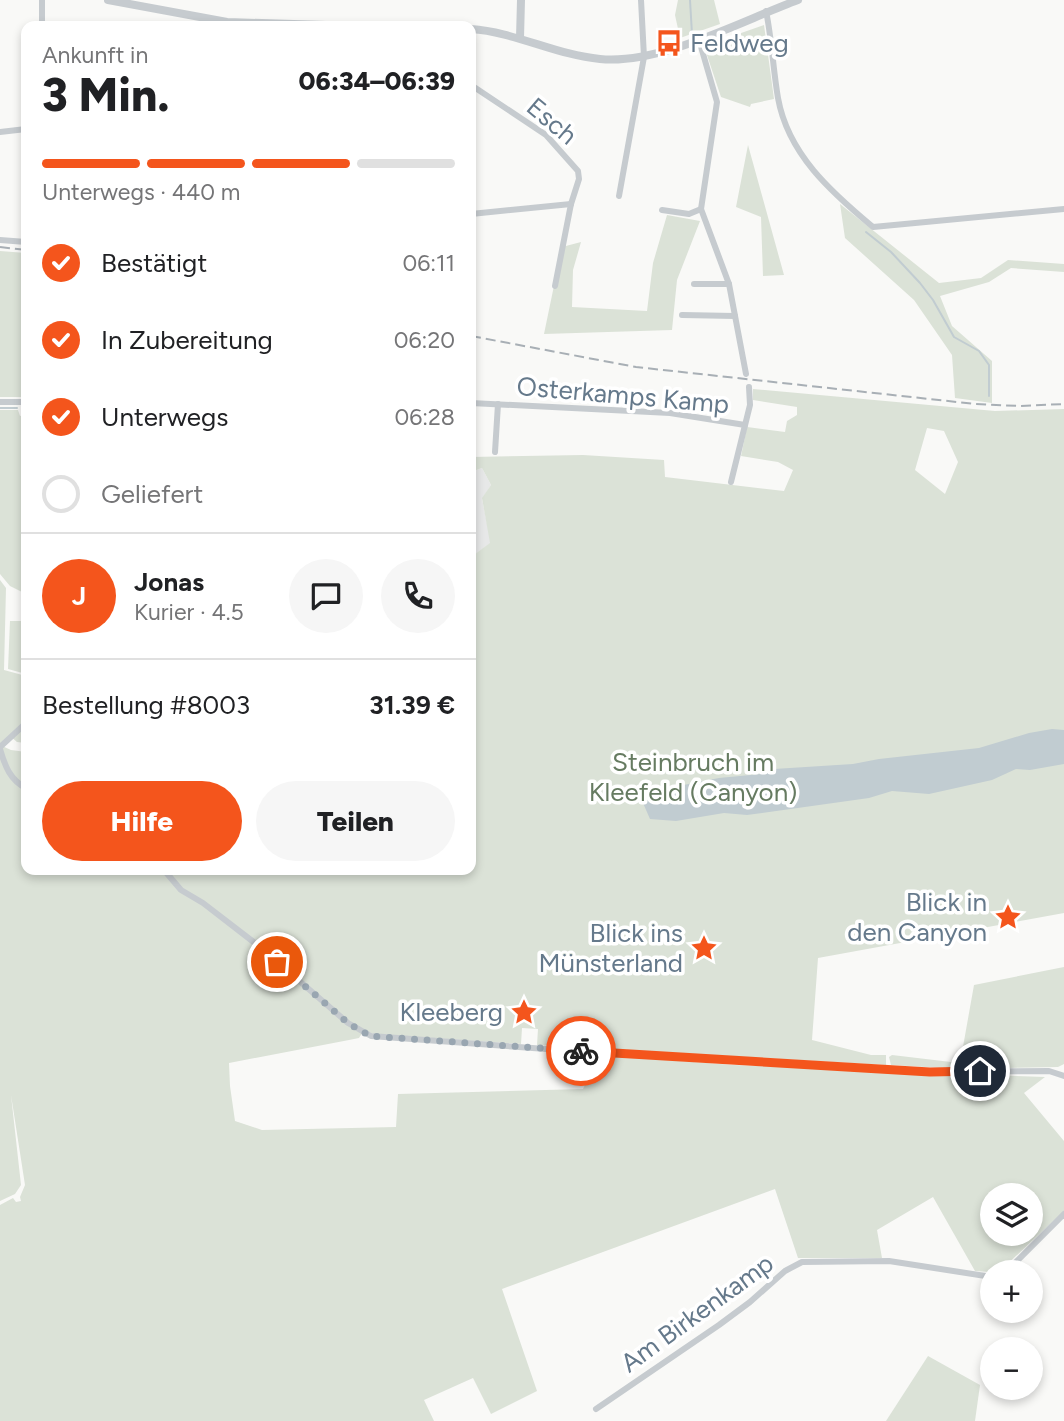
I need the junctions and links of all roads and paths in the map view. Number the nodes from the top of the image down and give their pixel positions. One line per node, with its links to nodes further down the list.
1 (42, 0): 7 (street)
2 (108, 0): 8 (street)
3 (521, 0): 10 (street)
4 (641, 0): 12 (street)
5 (798, 0): 6 (street)
6 (766, 11): 11 (street); 19 (street)
7 (42, 21)
8 (212, 21)
9 (476, 30): 10 (street)
10 (520, 38): 12 (street)
11 (699, 40): 12 (street); 18 (street)
12 (644, 57): 16 (street)
13 (476, 88): 17 (street, Esch)
14 (21, 130): 15 (street)
15 (0, 132)
16 (619, 197)
17 (571, 204): 21 (street); 26 (street, Esch)
18 (701, 209): 20 (street); 25 (street)
19 (1064, 209)
20 (662, 210)
21 (476, 214)
22 (0, 240): 23 (street)
23 (21, 242)
24 (694, 284): 25 (street)
25 (729, 284): 28 (street)
26 (555, 286)
27 (682, 315): 28 (street)
28 (735, 316): 29 (street)
29 (746, 374)
30 (749, 387): 35 (street, Osterkamps Kamp)
31 (0, 402): 32 (street)
32 (21, 402)
33 (476, 403): 34 (street, Osterkamps Kamp)
34 (498, 404): 35 (street, Osterkamps Kamp); 36 (street, Osterkamps Kamp)
35 (745, 425): 37 (street, Osterkamps Kamp)
36 (495, 452)
37 (731, 482)
38 (21, 728): 39 (street)
39 (0, 748): 40 (street)
40 (21, 785)
41 (168, 875): 42 (street)
42 (1064, 1076)
43 (1064, 1214): 44 (street)
44 (1018, 1260)
45 (980, 1275): 46 (street, Am Birkenkamp)
46 (596, 1409)

